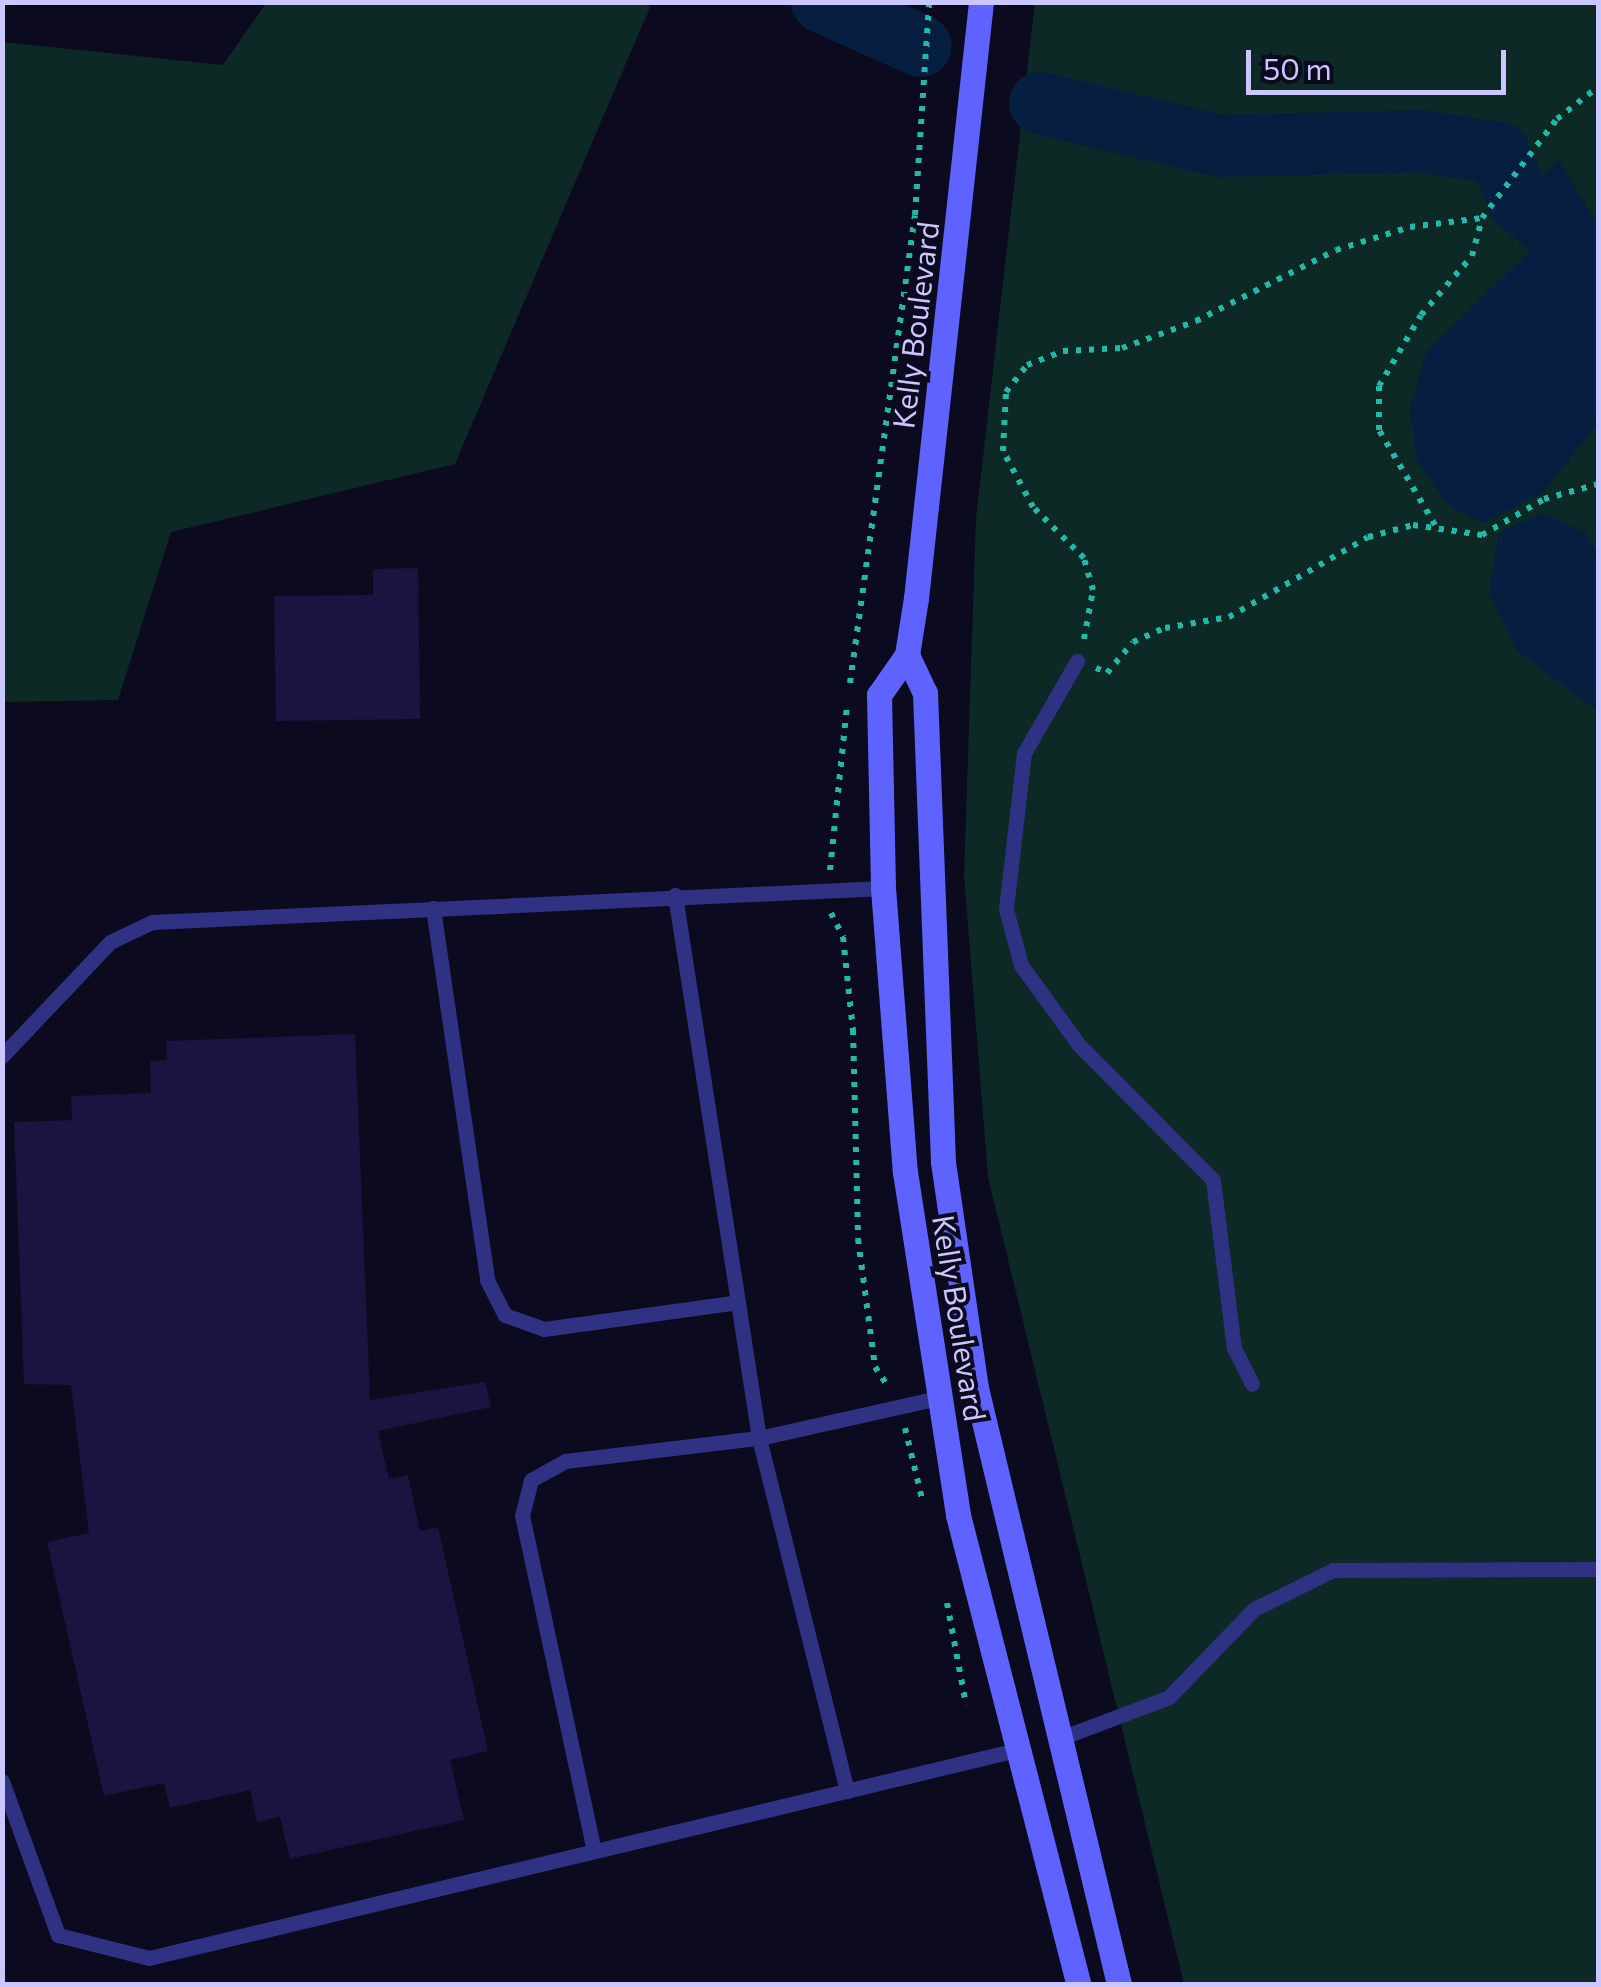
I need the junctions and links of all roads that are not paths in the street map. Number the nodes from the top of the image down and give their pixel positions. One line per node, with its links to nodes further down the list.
1 (981, 2): 2 (street, Kelly Boulevard)
2 (906, 655): 4 (street, Kelly Boulevard); 13 (street, Kelly Boulevard)
3 (1078, 661): 9 (lane)
4 (883, 888): 5 (lane); 10 (street, Kelly Boulevard)
5 (675, 895): 6 (lane); 8 (lane)
6 (433, 908): 7 (lane); 8 (lane)
7 (2, 1056)
8 (738, 1302): 11 (lane)
9 (1252, 1384)
10 (938, 1398): 11 (lane); 14 (street, Kelly Boulevard)
11 (759, 1438): 16 (lane); 17 (lane)
12 (1598, 1569): 13 (lane)
13 (1058, 1739): 14 (street); 19 (street, Kelly Boulevard)
14 (1017, 1750): 16 (lane); 18 (street, Kelly Boulevard)
15 (2, 1781): 17 (lane)
16 (847, 1791): 17 (lane)
17 (594, 1851)
18 (1078, 1984)
19 (1119, 1984)

